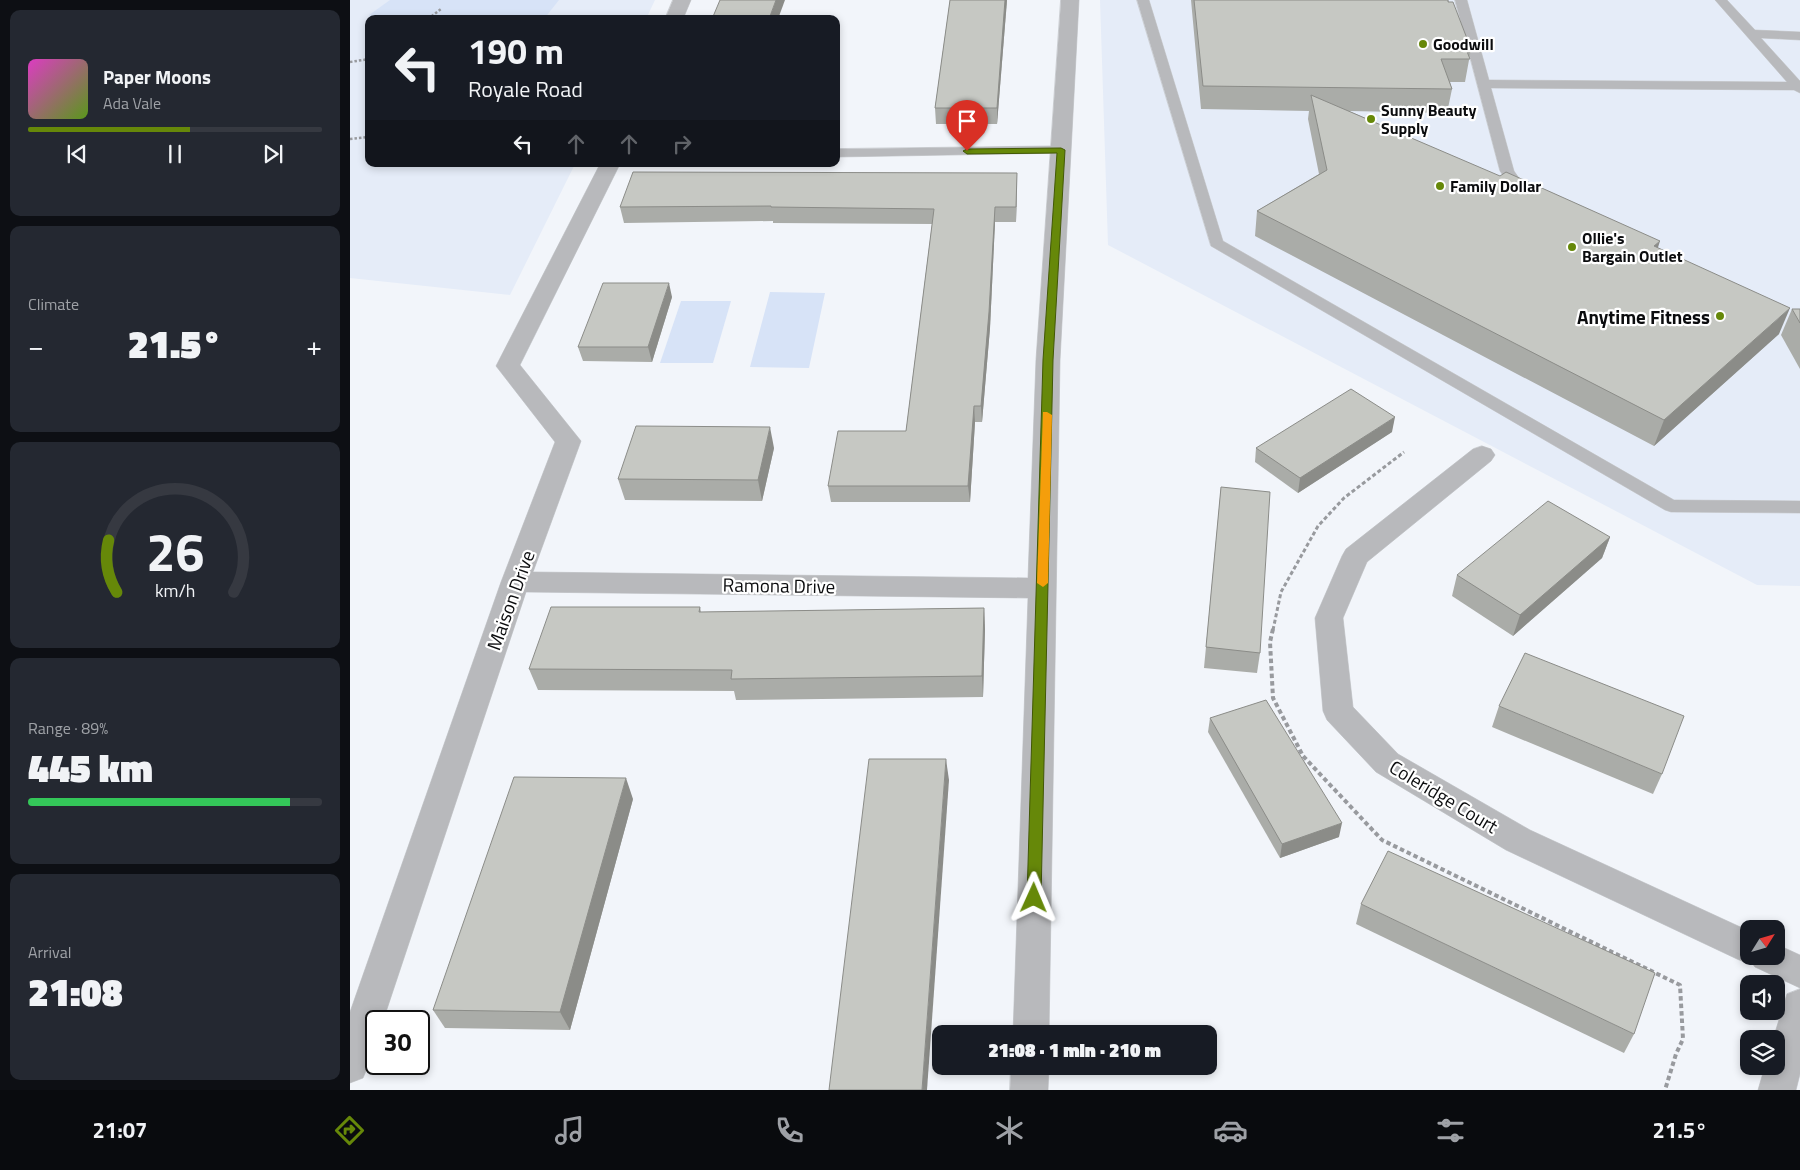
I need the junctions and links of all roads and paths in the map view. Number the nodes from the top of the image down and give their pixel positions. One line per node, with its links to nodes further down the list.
1 (682, 0): 8 (street)
2 (1070, 0): 17 (street)
3 (1143, 0): 22 (lane)
4 (1461, 0): 13 (lane)
5 (1721, 0): 9 (lane)
6 (442, 9): 7 (path)
7 (434, 15)
8 (676, 15)
9 (1752, 34): 10 (lane); 14 (lane)
10 (1800, 36)
11 (365, 60): 12 (path)
12 (350, 62)
13 (1484, 84): 14 (lane); 20 (lane)
14 (1799, 88)
15 (365, 137): 16 (path)
16 (350, 138)
17 (1061, 150): 18 (lane); 24 (street)
18 (840, 153)
19 (608, 167): 23 (street, Maison Drive)
20 (1538, 205)
21 (1482, 454): 25 (street, Coleridge Court)
22 (1800, 506)
23 (515, 582): 24 (street, Ramona Drive); 30 (street, Maison Drive)
24 (1042, 588): 29 (street)
25 (1740, 944)
26 (1785, 965): 27 (street)
27 (1800, 972)
28 (1800, 1006): 33 (street)
29 (1031, 1025)
30 (350, 1065)
31 (1030, 1075): 32 (street)
32 (1029, 1090)
33 (1777, 1090)

